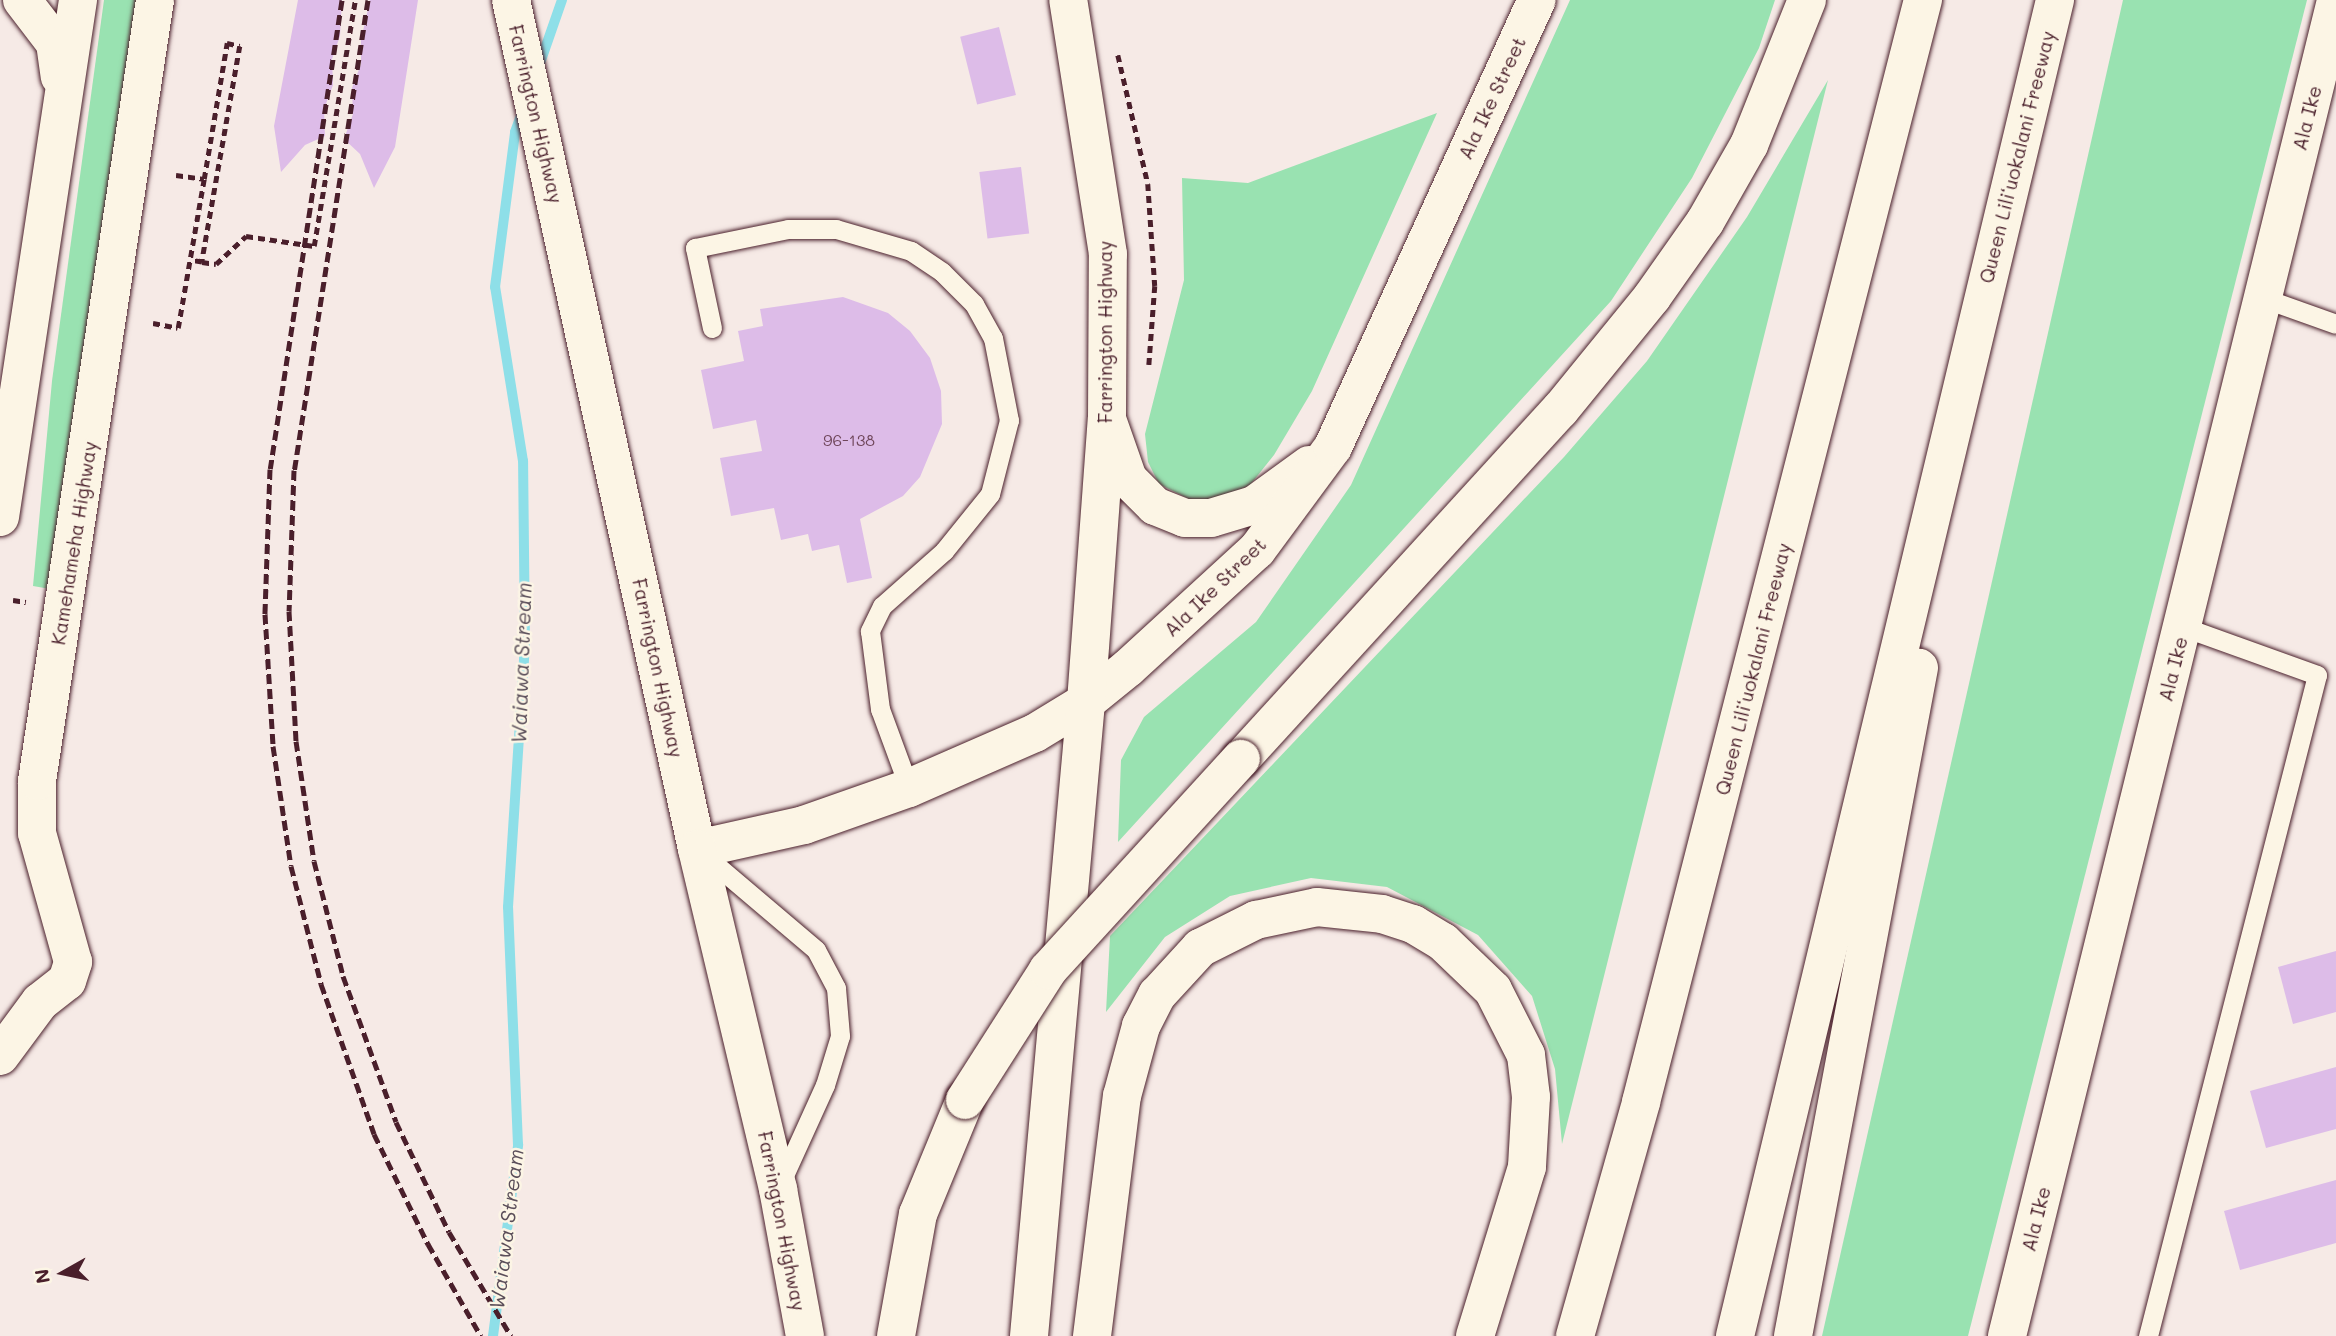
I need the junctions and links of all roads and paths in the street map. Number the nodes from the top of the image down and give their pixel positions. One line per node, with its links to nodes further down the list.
1 (22, 0): 12 (main road)
2 (78, 0): 12 (main road)
3 (155, 0): 29 (main road, Kamehameha Highway)
4 (355, 0): 17 (path)
5 (511, 0): 28 (main road, Farrington Highway)
6 (1068, 0): 22 (main road, Farrington Highway)
7 (1537, 0): 23 (main road, Ala Ike Street)
8 (1807, 0): 35 (main road, bridge)
9 (1923, 0): 32 (main road, Queen Liliʻuokalani Freeway)
10 (2055, 0): 13 (main road, Queen Liliʻuokalani Freeway)
11 (2336, 1): 18 (main road, Ala Ike)
12 (62, 112): 24 (main road)
13 (2015, 160): 41 (main road, Queen Liliʻuokalani Freeway); 42 (main road)
14 (176, 175): 15 (path)
15 (204, 179): 16 (path); 17 (path)
16 (190, 260): 17 (path); 19 (path)
17 (202, 262)
18 (2263, 298): 20 (lane); 25 (main road, Ala Ike)
19 (153, 323)
20 (2336, 324)
21 (712, 328): 27 (lane)
22 (1107, 419): 23 (main road); 26 (main road, Farrington Highway)
23 (1333, 447): 26 (main road, Ala Ike Street)
24 (0, 517)
25 (2184, 627): 43 (main road, Ala Ike); 44 (lane)
26 (1086, 702): 27 (main road, Ala Ike Street); 36 (main road, Farrington Highway)
27 (909, 788): 28 (main road, Ala Ike Street)
28 (697, 849): 33 (main road, Farrington Highway); 33 (lane)
29 (40, 1002): 30 (main road); 31 (main road, Kamehameha Highway)
30 (0, 1005)
31 (0, 1056)
32 (1641, 1102): 39 (main road); 40 (main road, Queen Liliʻuokalani Freeway)
33 (778, 1189): 34 (main road, Farrington Highway)
34 (805, 1336)
35 (896, 1336)
36 (1029, 1336)
37 (1092, 1336): 38 (main road)
38 (1475, 1336)
39 (1558, 1336)
40 (1576, 1336)
41 (1735, 1336)
42 (1793, 1336)
43 (2007, 1336)
44 (2148, 1336)

